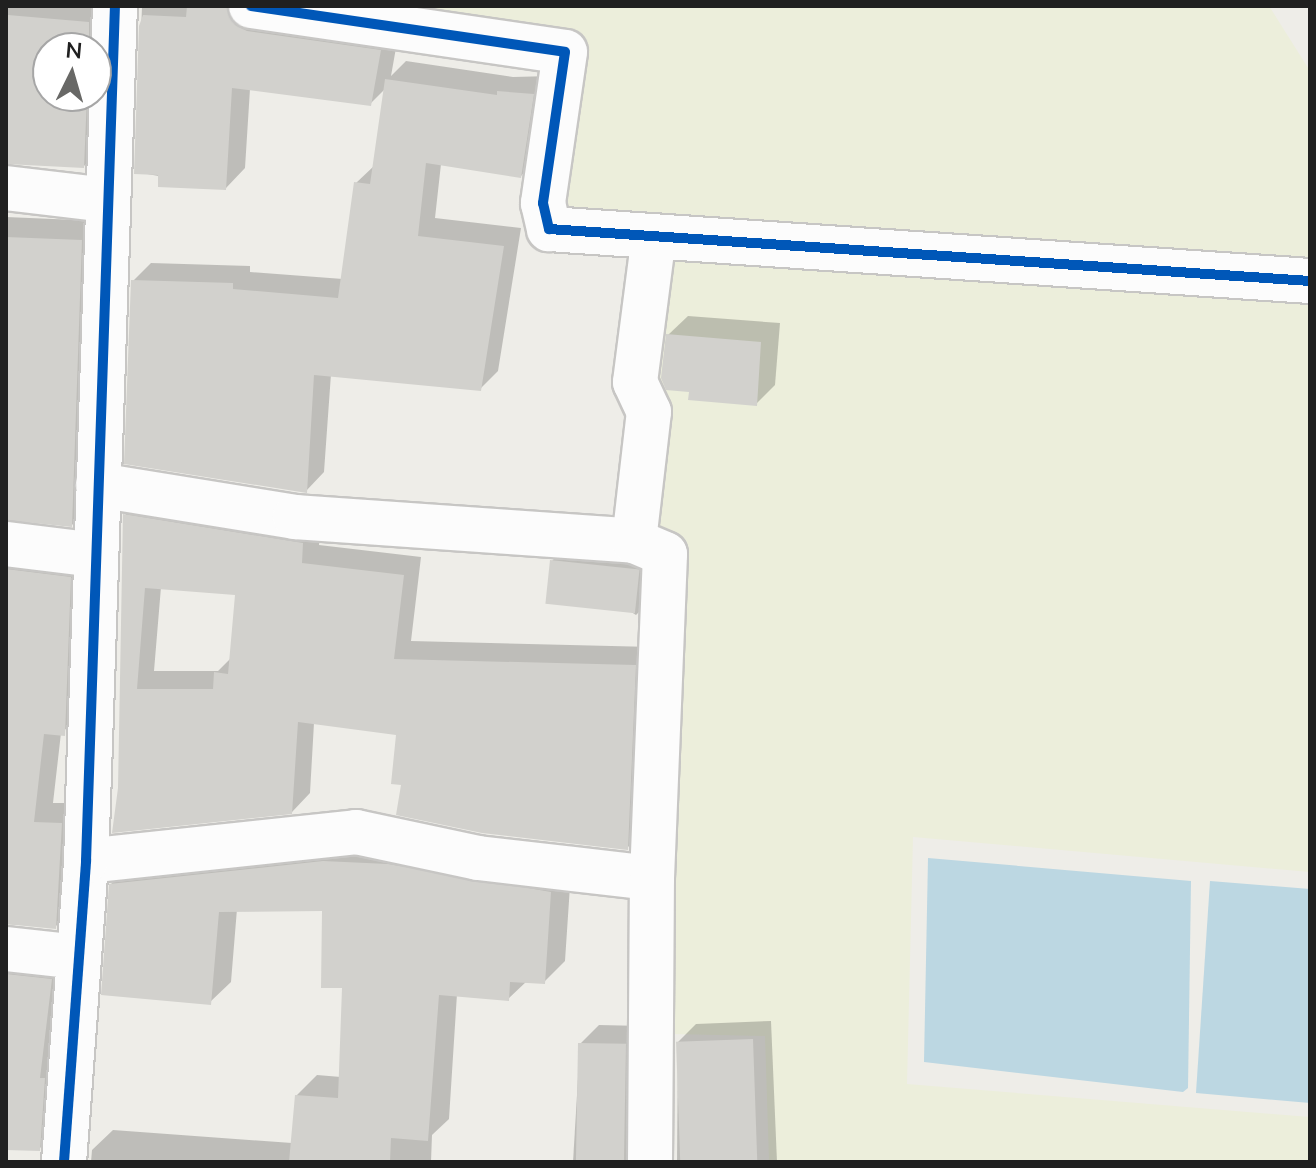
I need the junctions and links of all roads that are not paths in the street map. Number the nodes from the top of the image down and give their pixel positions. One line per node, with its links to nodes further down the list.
1 (115, 6): 4 (street)
2 (251, 6): 5 (street)
3 (6, 188): 4 (street)
4 (107, 200): 7 (street)
5 (654, 236): 6 (street); 8 (street)
6 (1310, 281)
7 (98, 485): 8 (street); 10 (street)
8 (634, 541): 12 (street)
9 (6, 544): 10 (street)
10 (95, 555): 11 (street)
11 (86, 861): 12 (street); 14 (street)
12 (652, 878): 16 (street)
13 (6, 949): 14 (street)
14 (79, 957): 15 (street)
15 (64, 1162)
16 (650, 1162)

